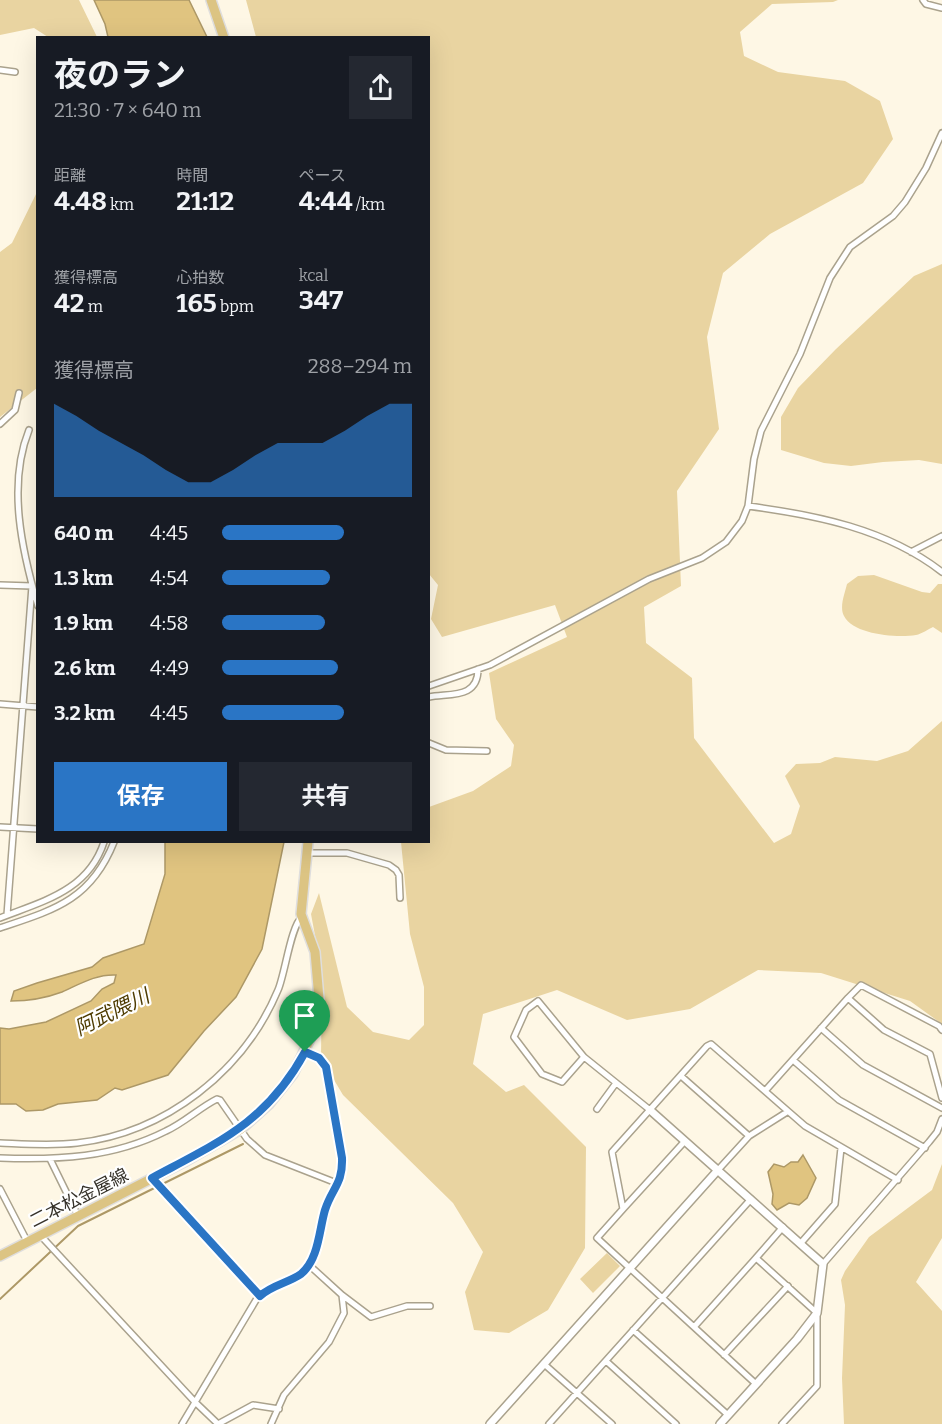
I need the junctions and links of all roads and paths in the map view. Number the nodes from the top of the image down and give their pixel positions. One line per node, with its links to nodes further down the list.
1 (211, 0): 4 (main road)
2 (923, 0): 3 (street)
3 (942, 8)
4 (224, 36)
5 (0, 70): 6 (street)
6 (15, 72)
7 (942, 133): 11 (street)
8 (19, 393): 9 (street)
9 (0, 424)
10 (29, 430): 16 (street)
11 (748, 506): 13 (street); 18 (street)
12 (942, 536): 13 (street)
13 (911, 552): 14 (street)
14 (942, 572)
15 (0, 585): 16 (street)
16 (32, 586): 17 (street); 22 (street)
17 (36, 599)
18 (478, 669): 19 (street); 20 (street)
19 (430, 686)
20 (430, 697)
21 (0, 704): 22 (street)
22 (23, 706): 23 (street); 27 (street)
23 (36, 707)
24 (430, 743): 25 (street)
25 (487, 752)
26 (0, 827): 27 (street)
27 (13, 829): 28 (street); 33 (street)
28 (36, 830)
29 (104, 843): 33 (street)
30 (114, 843): 36 (street)
31 (309, 846): 32 (street); 34 (main road, 二本松金屋線)
32 (400, 898)
33 (7, 915): 35 (street)
34 (302, 917): 40 (main road, 二本松金屋線); 55 (street)
35 (0, 918)
36 (0, 928)
37 (848, 998): 38 (street); 39 (street); 46 (street)
38 (821, 1028): 42 (street); 47 (street)
39 (942, 1030)
40 (305, 1052): 52 (main road, 二本松金屋線); 63 (street)
41 (584, 1057): 41 (street); 44 (street)
42 (793, 1060): 45 (street); 57 (street)
43 (681, 1076): 45 (street); 49 (street); 53 (street)
44 (616, 1083): 48 (street); 49 (street)
45 (765, 1091): 50 (street)
46 (942, 1098)
47 (942, 1108)
48 (597, 1109)
49 (650, 1110): 54 (street); 66 (street)
50 (787, 1112): 53 (street); 56 (street)
51 (942, 1119): 57 (street)
52 (241, 1129): 59 (street); 62 (main road, 二本松金屋線); 63 (street)
53 (749, 1136): 60 (street)
54 (685, 1141): 60 (street); 66 (street)
55 (0, 1143)
56 (841, 1148): 61 (street); 71 (street)
57 (925, 1148): 61 (street)
58 (0, 1158): 59 (street)
59 (50, 1159): 67 (street)
60 (718, 1170): 65 (street); 76 (street)
61 (898, 1180): 75 (street)
62 (156, 1182): 67 (main road, 二本松金屋線); 79 (street)
63 (339, 1184): 74 (street)
64 (0, 1189): 70 (street)
65 (751, 1199): 68 (street); 80 (street)
66 (623, 1209): 76 (street)
67 (78, 1216): 69 (main road, 二本松金屋線)
68 (783, 1227): 71 (street); 73 (street)
69 (41, 1236): 70 (main road, 二本松金屋線); 90 (street)
70 (28, 1243): 72 (main road, 二本松金屋線)
71 (800, 1244): 75 (street)
72 (0, 1256)
73 (756, 1258): 77 (street); 83 (street)
74 (309, 1264): 78 (street); 79 (street)
75 (823, 1264): 82 (street)
76 (629, 1268): 80 (street); 87 (street)
77 (788, 1286): 82 (street); 85 (street)
78 (342, 1295): 81 (street); 91 (street)
79 (260, 1296): 90 (street)
80 (662, 1298): 83 (street); 84 (street)
81 (430, 1306)
82 (817, 1313): 88 (street); 94 (street)
83 (694, 1327): 85 (street)
84 (633, 1330): 86 (street); 92 (street)
85 (724, 1355): 88 (street)
86 (606, 1360): 89 (street); 100 (street)
87 (544, 1364): 89 (street); 98 (street)
88 (756, 1384): 92 (street)
89 (576, 1393): 93 (street); 99 (street)
90 (195, 1402): 95 (street); 96 (street)
91 (279, 1409): 96 (street); 97 (street)
92 (728, 1415): 101 (street)
93 (609, 1423)
94 (785, 1423)
95 (182, 1424)
96 (218, 1424)
97 (271, 1424)
98 (490, 1424)
99 (549, 1424)
100 (676, 1424)
101 (720, 1424)

